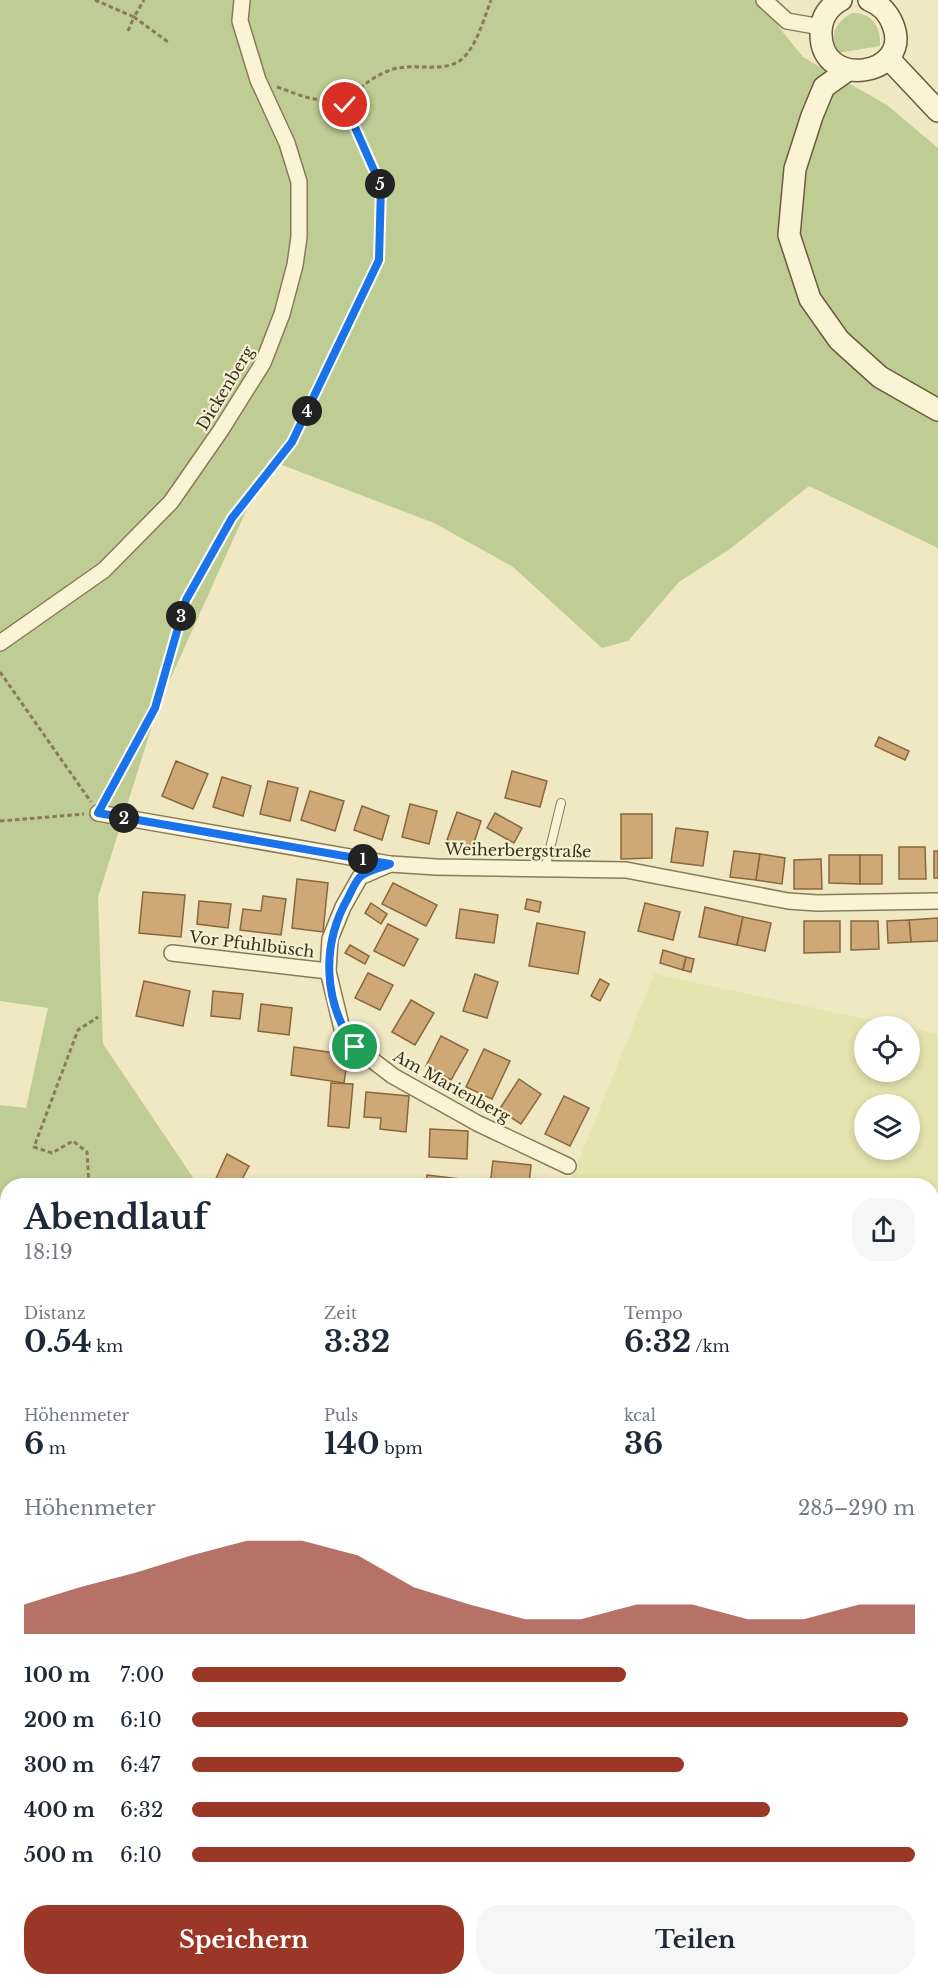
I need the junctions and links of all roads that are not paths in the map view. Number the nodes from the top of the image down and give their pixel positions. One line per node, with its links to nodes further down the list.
1 (242, 0): 10 (street, Dickenberg)
2 (764, 0): 5 (street)
3 (841, 0): 5 (street)
4 (868, 0): 6 (street)
5 (821, 27): 7 (street)
6 (889, 59): 7 (street); 8 (street)
7 (848, 70): 9 (street)
8 (938, 111)
9 (938, 410)
10 (0, 643)
11 (561, 803): 14 (lane)
12 (98, 813): 13 (street, Weiherbergstraße)
13 (390, 864): 14 (street, Weiherbergstraße); 17 (street, Am Marienberg)
14 (545, 869): 15 (street, Weiherbergstraße)
15 (938, 901)
16 (172, 953): 17 (street, Vor Pfuhlbüsch)
17 (328, 971): 18 (street, Am Marienberg)
18 (568, 1166)

